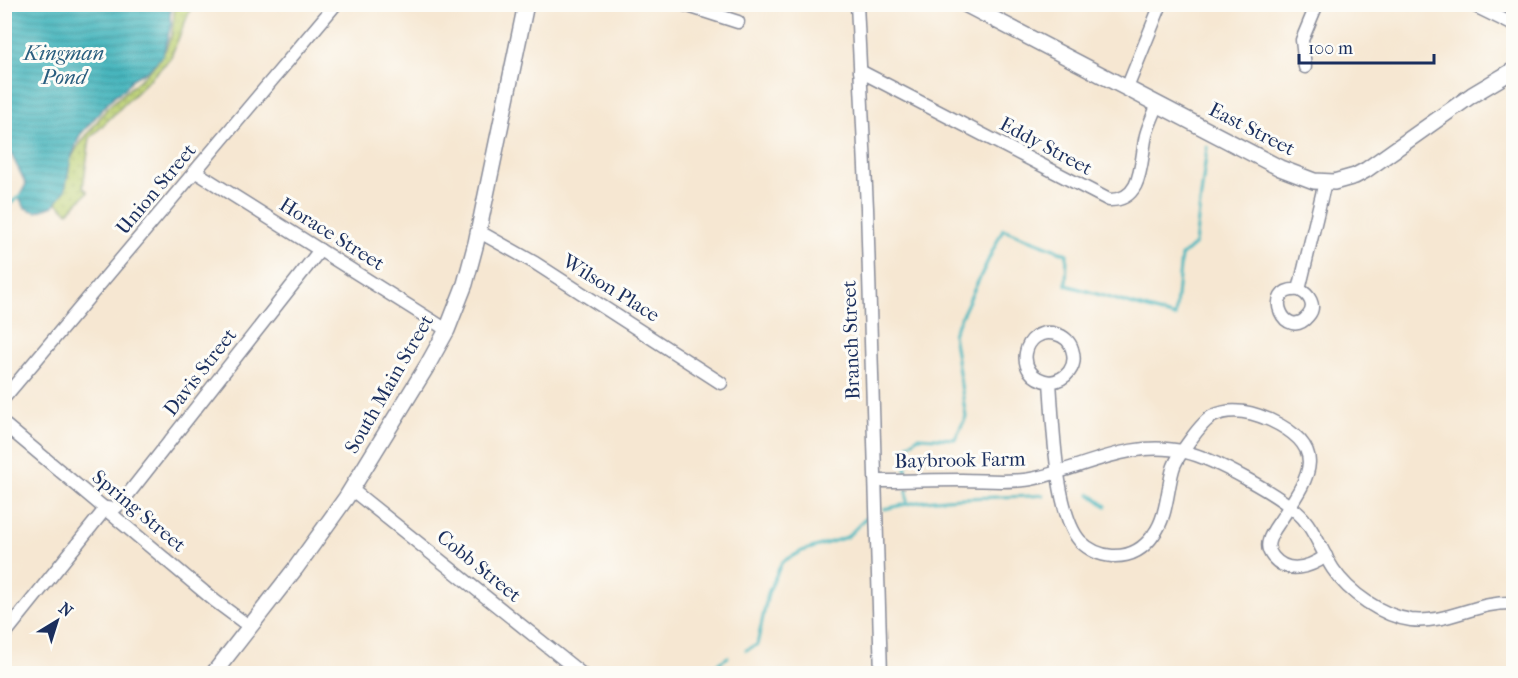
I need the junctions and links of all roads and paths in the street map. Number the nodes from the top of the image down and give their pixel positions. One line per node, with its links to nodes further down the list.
1 (336, 4): 16 (street, Union Street)
2 (526, 4): 18 (main road, South Main Street)
3 (682, 4): 9 (street)
4 (857, 4): 13 (street, Branch Street)
5 (965, 4): 14 (main road, East Street)
6 (1161, 4): 14 (street)
7 (1317, 4): 11 (street)
8 (1471, 4): 10 (street)
9 (738, 22)
10 (1514, 25)
11 (1305, 67)
12 (1514, 69): 17 (main road, East Street)
13 (860, 71): 15 (street, Eddy Street); 28 (street, Branch Street)
14 (1126, 88): 15 (main road, East Street)
15 (1158, 104): 17 (main road, East Street)
16 (196, 172): 19 (street, Horace Street); 24 (street, Union Street)
17 (1325, 182): 20 (street)
18 (478, 231): 21 (main road, South Main Street); 23 (street, Wilson Place)
19 (320, 250): 21 (street, Horace Street); 31 (street, Davis Street)
20 (1299, 290)
21 (447, 330): 29 (main road, South Main Street)
22 (1050, 382): 22 (street); 27 (street)
23 (722, 383)
24 (4, 398)
25 (4, 424): 31 (street, Spring Street)
26 (1184, 451): 27 (street, Baybrook Farm); 27 (street); 30 (street, Baybrook Farm); 30 (street)
27 (1057, 471): 28 (street, Baybrook Farm)
28 (876, 480): 39 (street, Branch Street)
29 (351, 489): 34 (main road, South Main Street); 36 (street, Cobb Street)
30 (1289, 505): 32 (street, Baybrook Farm); 32 (street)
31 (105, 508): 34 (street, Spring Street); 35 (street)
32 (1326, 556): 33 (street, Baybrook Farm)
33 (1514, 603)
34 (250, 627): 37 (main road, South Main Street)
35 (4, 635)
36 (578, 672): 38 (street)
37 (213, 674)
38 (562, 674)
39 (881, 674)

